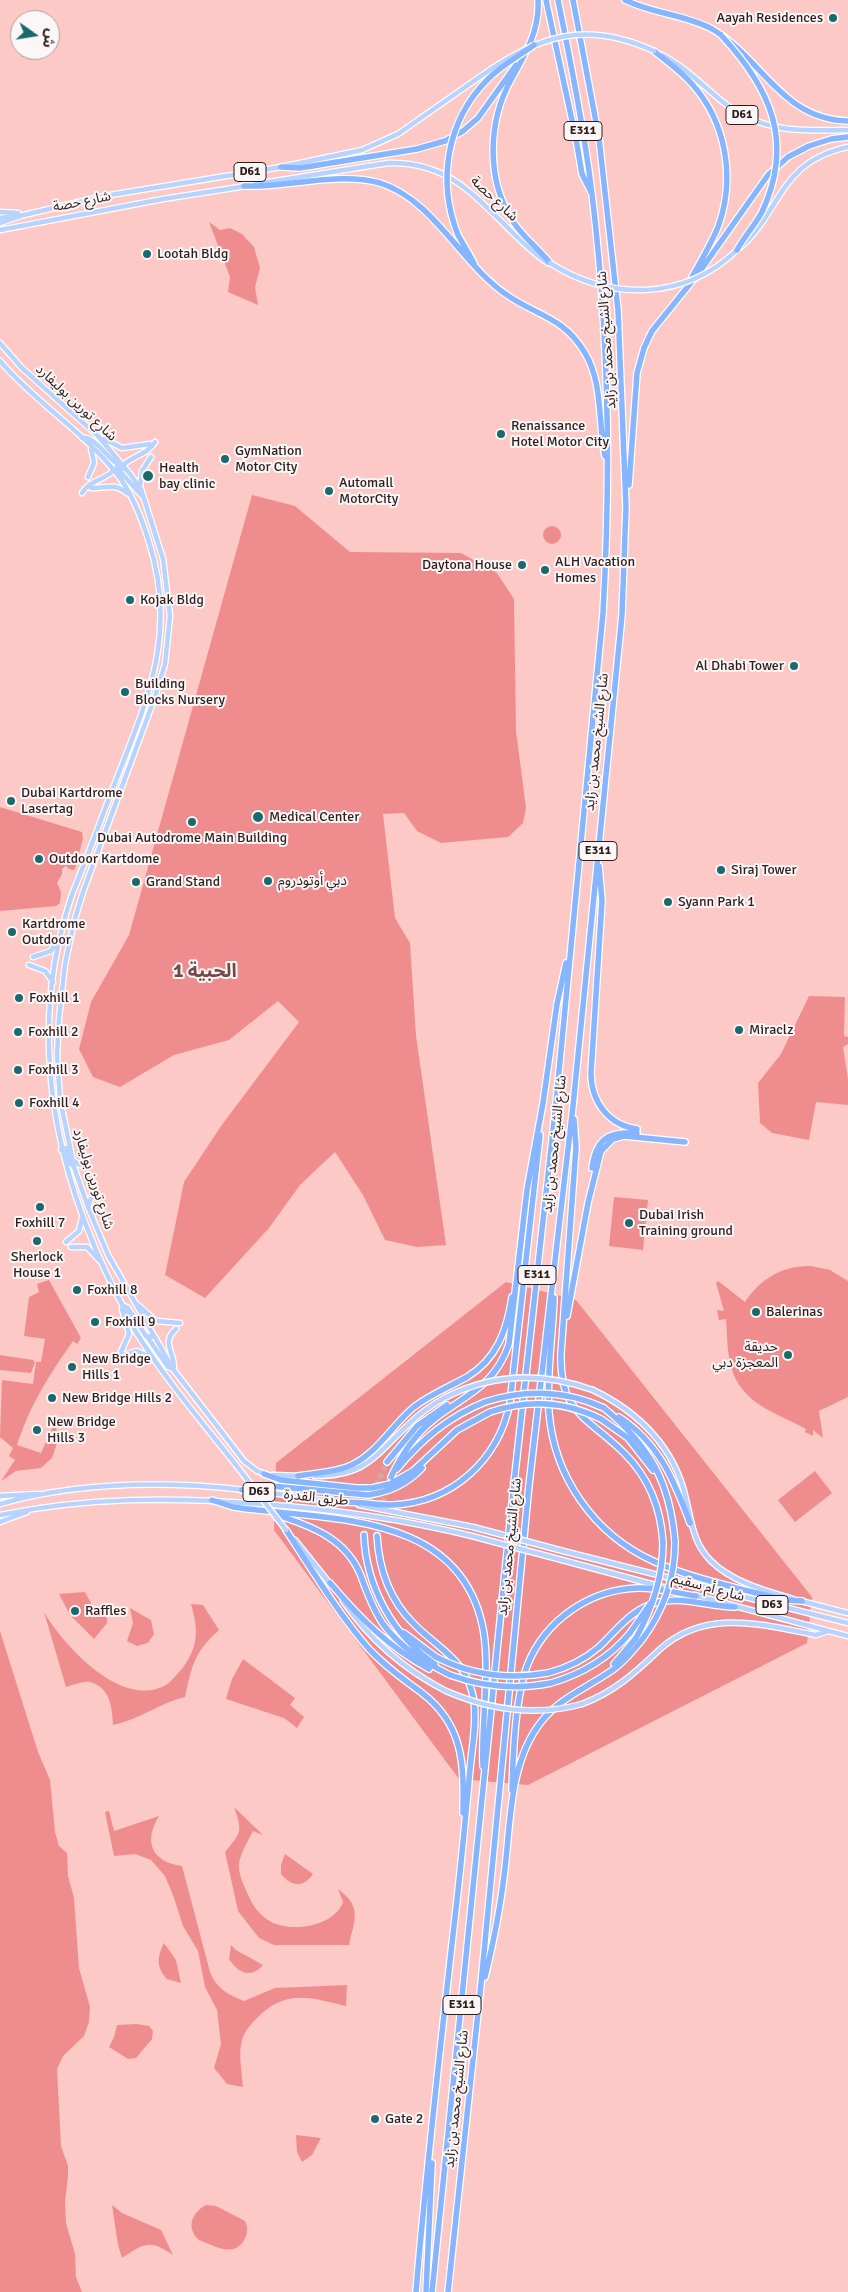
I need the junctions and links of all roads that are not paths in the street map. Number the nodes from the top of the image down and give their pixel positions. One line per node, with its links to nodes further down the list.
1 (538, 0): 9 (highway)
2 (546, 0): 16 (highway)
3 (558, 0): 16 (highway, شارع الشيخ محمد بن زايد / E311)
4 (572, 0): 42 (highway, شارع الشيخ محمد بن زايد / E311)
5 (625, 0): 6 (highway)
6 (721, 35): 10 (highway, bridge); 22 (highway, bridge)
7 (534, 45): 8 (main road, شارع حصة / D61, bridge); 14 (main road, شارع حصة / D61, bridge); 24 (highway, bridge)
8 (654, 51): 11 (main road, شارع حصة / D61); 25 (highway)
9 (526, 52): 14 (highway); 23 (highway)
10 (848, 121)
11 (848, 130)
12 (848, 137): 25 (highway)
13 (848, 147): 22 (main road, شارع حصة / D61, bridge)
14 (281, 167): 18 (main road, شارع حصة / D61)
15 (244, 186): 21 (main road, شارع حصة / D61); 23 (main road, شارع حصة / D61); 24 (highway)
16 (592, 194): 34 (highway, شارع الشيخ محمد بن زايد / E311)
17 (0, 212): 18 (main road)
18 (24, 215): 19 (main road, شارع حصة / D61); 20 (main road)
19 (0, 218)
20 (0, 223)
21 (1, 230)
22 (737, 250): 23 (main road, شارع حصة / D61, bridge)
23 (550, 263)
24 (486, 278): 34 (highway)
25 (684, 290): 42 (highway)
26 (0, 343): 28 (main road, شارع تورين بوليفارد)
27 (0, 361): 29 (main road, شارع تورين بوليفارد)
28 (98, 436): 32 (main road, شارع تورين بوليفارد); 35 (main road)
29 (82, 438): 30 (main road, شارع تورين بوليفارد); 33 (main road)
30 (91, 446): 33 (main road, شارع تورين بوليفارد); 36 (main road)
31 (151, 457): 38 (main road)
32 (117, 459): 33 (main road); 35 (main road)
33 (110, 463): 35 (main road)
34 (608, 468): 51 (highway, شارع الشيخ محمد بن زايد / E311)
35 (118, 469): 38 (main road, شارع تورين بوليفارد); 39 (main road); 40 (main road, شارع تورين بوليفارد); 41 (main road)
36 (88, 477)
37 (91, 488): 40 (main road)
38 (140, 489): 41 (main road, شارع تورين بوليفارد)
39 (82, 493)
40 (129, 495): 43 (main road, شارع تورين بوليفارد)
41 (142, 496): 44 (main road, شارع تورين بوليفارد)
42 (626, 507): 47 (highway, شارع الشيخ محمد بن زايد / E311)
43 (147, 699): 44 (main road); 45 (main road, شارع تورين بوليفارد)
44 (151, 707): 46 (main road, شارع تورين بوليفارد)
45 (123, 763): 46 (main road); 50 (main road, شارع تورين بوليفارد)
46 (128, 769): 48 (main road, شارع تورين بوليفارد)
47 (598, 853): 58 (highway, شارع الشيخ محمد بن زايد / E311); 65 (highway)
48 (94, 864): 49 (main road); 55 (main road, شارع تورين بوليفارد)
49 (100, 866)
50 (62, 934): 52 (main road); 54 (main road, شارع تورين بوليفارد)
51 (570, 949): 57 (highway); 116 (highway, شارع الشيخ محمد بن زايد / E311)
52 (33, 956)
53 (29, 965): 54 (main road)
54 (54, 984): 60 (main road, شارع تورين بوليفارد)
55 (57, 1034): 56 (main road); 61 (main road, شارع تورين بوليفارد)
56 (64, 1035)
57 (543, 1103): 68 (highway); 93 (highway)
58 (573, 1106): 72 (highway, شارع الشيخ محمد بن زايد / E311); 79 (highway)
59 (685, 1142): 65 (highway)
60 (61, 1150): 63 (main road); 67 (main road, شارع تورين بوليفارد)
61 (72, 1160): 62 (main road); 63 (main road, شارع تورين بوليفارد)
62 (80, 1165)
63 (74, 1167): 66 (main road, شارع تورين بوليفارد)
64 (91, 1198): 66 (main road)
65 (588, 1203): 79 (highway)
66 (88, 1207): 73 (main road, شارع تورين بوليفارد)
67 (82, 1217): 69 (main road); 71 (main road, شارع تورين بوليفارد)
68 (522, 1241): 82 (highway); 87 (highway)
69 (66, 1242)
70 (71, 1247): 71 (main road)
71 (101, 1261): 74 (main road, شارع تورين بوليفارد)
72 (555, 1264): 108 (highway); 119 (highway, شارع الشيخ محمد بن زايد / E311)
73 (135, 1304): 75 (main road); 77 (main road, شارع تورين بوليفارد)
74 (122, 1305): 77 (main road); 78 (main road, شارع تورين بوليفارد); 80 (main road)
75 (180, 1323)
76 (176, 1330): 81 (main road)
77 (155, 1337): 81 (main road, شارع تورين بوليفارد)
78 (142, 1341): 80 (main road, شارع تورين بوليفارد); 81 (main road)
79 (562, 1342): 106 (highway, bridge)
80 (153, 1358): 100 (main road, شارع تورين بوليفارد, bridge)
81 (174, 1369): 86 (main road)
82 (468, 1397): 83 (highway, bridge); 85 (highway)
83 (604, 1408): 89 (highway); 99 (highway)
84 (438, 1446): 86 (highway); 88 (highway); 89 (highway, bridge)
85 (386, 1462)
86 (264, 1474): 87 (main road)
87 (298, 1476): 99 (main road, bridge)
88 (242, 1490): 90 (main road, طريق القدرة / D63); 93 (main road, طريق القدرة / D63)
89 (665, 1494): 114 (highway, bridge)
90 (43, 1495): 91 (main road, طريق القدرة / D63); 94 (main road, طريق القدرة / D63)
91 (0, 1496)
92 (212, 1500): 95 (main road, طريق القدرة / D63); 96 (highway); 104 (main road, طريق القدرة / D63, bridge)
93 (339, 1502): 103 (main road, طريق القدرة / D63, bridge)
94 (0, 1504)
95 (37, 1508): 97 (main road, طريق القدرة / D63); 98 (main road, طريق القدرة / D63)
96 (269, 1512): 115 (highway); 116 (highway)
97 (0, 1515)
98 (0, 1522)
99 (690, 1523): 108 (main road)
100 (286, 1530): 105 (main road, شارع تورين بوليفارد); 118 (highway)
101 (364, 1535): 115 (highway)
102 (377, 1536): 118 (highway)
103 (563, 1551): 111 (main road, شارع أم سقيم / D63)
104 (562, 1560): 107 (main road, شارع أم سقيم / D63)
105 (330, 1583): 112 (main road, شارع تورين بوليفارد, bridge); 115 (highway)
106 (655, 1593): 114 (highway, bridge); 115 (highway, bridge)
107 (696, 1596): 109 (main road, شارع أم سقيم / D63); 117 (highway)
108 (802, 1601): 110 (main road, D63)
109 (735, 1607): 112 (main road, شارع أم سقيم / D63); 115 (highway, bridge)
110 (848, 1613)
111 (848, 1623)
112 (828, 1631): 113 (main road, شارع أم سقيم / D63)
113 (848, 1636)
114 (638, 1639): 117 (highway)
115 (433, 1664)
116 (484, 1784): 123 (highway, شارع الشيخ محمد بن زايد / E311)
117 (512, 1808): 119 (highway)
118 (464, 1836): 120 (highway)
119 (480, 1994): 124 (highway, شارع الشيخ محمد بن زايد / E311)
120 (433, 2130): 121 (highway); 122 (highway)
121 (416, 2292)
122 (426, 2292)
123 (432, 2292)
124 (448, 2292)

